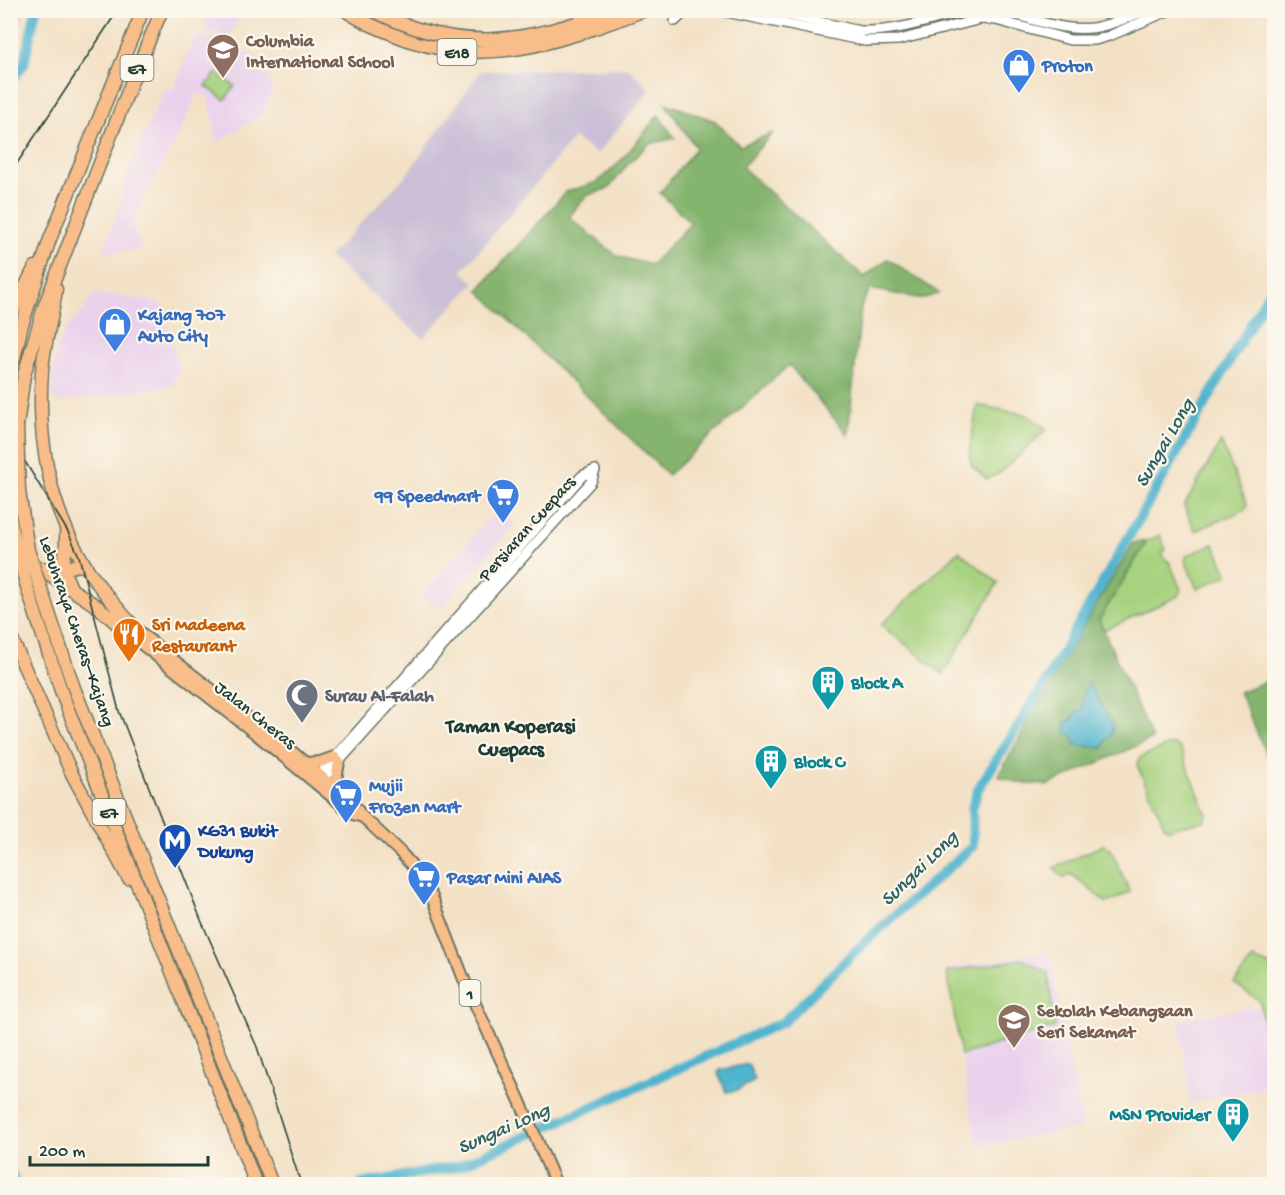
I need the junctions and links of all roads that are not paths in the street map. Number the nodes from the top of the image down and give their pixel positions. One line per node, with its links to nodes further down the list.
1 (135, 10): 17 (highway)
2 (142, 10): 17 (highway, E7)
3 (162, 10): 18 (highway, Lebuhraya Cheras–Kajang / E7)
4 (169, 10): 18 (highway)
5 (345, 10): 8 (highway, E18)
6 (372, 10): 7 (highway, E18)
7 (613, 10)
8 (645, 10)
9 (674, 10): 10 (street)
10 (687, 10)
11 (717, 10): 16 (street)
12 (765, 10): 13 (street)
13 (969, 10)
14 (996, 10): 15 (street)
15 (1145, 10)
16 (1170, 10)
17 (131, 38): 19 (highway, E7)
18 (114, 125): 20 (highway, Lebuhraya Cheras–Kajang / E7)
19 (50, 239): 21 (highway); 22 (highway, E7)
20 (58, 273): 24 (highway); 38 (highway, Lebuhraya Cheras–Kajang / E7, bridge)
21 (10, 317)
22 (10, 375)
23 (10, 519): 36 (highway, Lebuhraya Cheras–Kajang / E7, bridge)
24 (65, 528): 26 (highway); 27 (highway)
25 (10, 547): 27 (highway)
26 (85, 566): 28 (highway); 29 (highway)
27 (40, 568): 28 (highway)
28 (71, 588): 29 (highway)
29 (133, 632): 32 (main road, Jalan Cheras / 1); 33 (main road, Jalan Cheras / 1)
30 (10, 635): 36 (highway)
31 (336, 760): 31 (street, Persiaran Cuepacs); 32 (main road); 33 (street, Persiaran Cuepacs); 34 (main road)
32 (305, 763): 33 (main road, Jalan Cheras / 1)
33 (318, 778): 34 (main road, Jalan Cheras / 1); 35 (main road, Jalan Cheras / 1)
34 (341, 794): 35 (main road, Jalan Cheras / 1)
35 (363, 817): 39 (main road, Jalan Cheras / 1)
36 (155, 930): 37 (highway, Lebuhraya Cheras–Kajang / E7)
37 (256, 1185)
38 (272, 1185)
39 (556, 1185)

